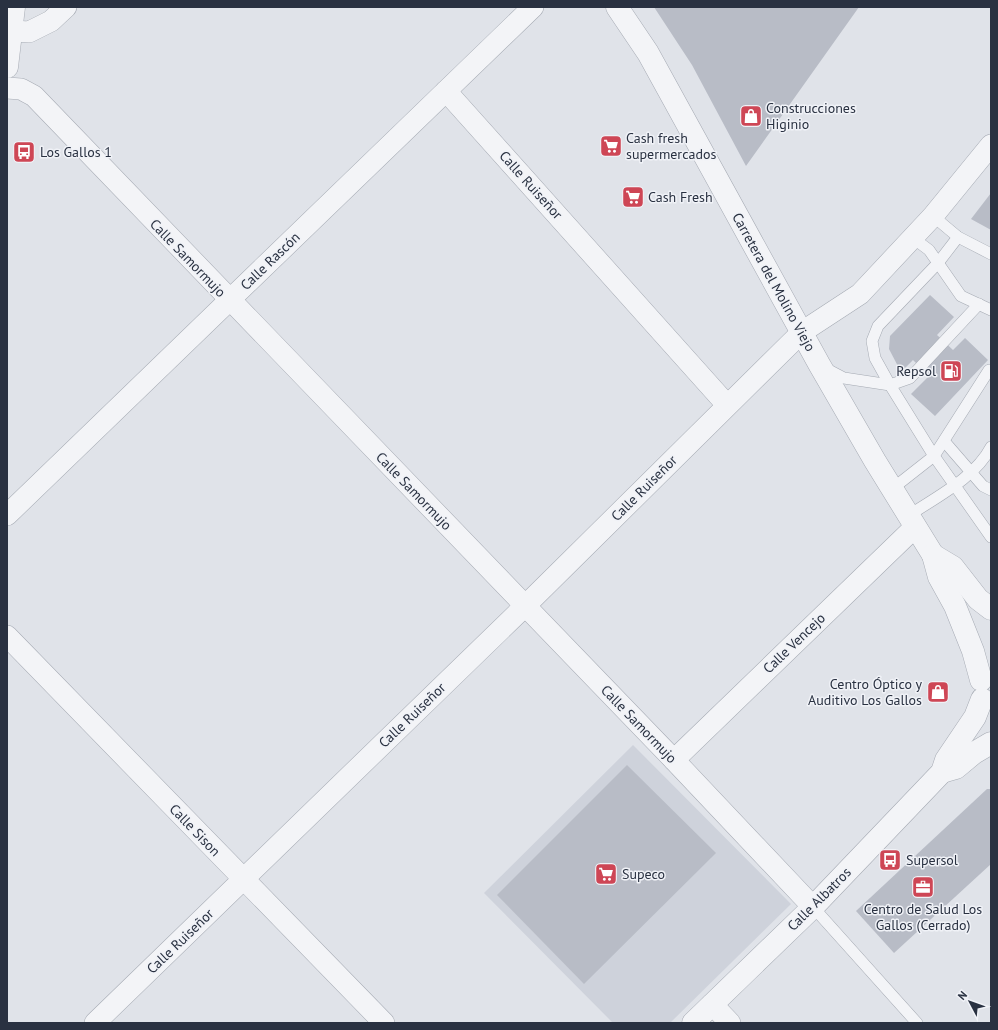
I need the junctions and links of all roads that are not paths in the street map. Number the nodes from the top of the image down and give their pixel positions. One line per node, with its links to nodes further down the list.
1 (14, 7): 5 (street)
2 (66, 7): 5 (street)
3 (533, 7): 8 (street, Calle Rascón)
4 (617, 7): 18 (street, Carretera del Molino Viejo)
5 (12, 30): 6 (street)
6 (7, 67)
7 (7, 88): 15 (street, Calle Samormujo)
8 (446, 91): 15 (street, Calle Rascón); 22 (street, Calle Ruiseñor)
9 (991, 145): 10 (street, Calle Ruiseñor)
10 (934, 216): 11 (lane); 12 (street, Calle Ruiseñor)
11 (958, 237): 13 (lane); 14 (lane)
12 (913, 238): 14 (lane); 18 (street, Calle Ruiseñor)
13 (991, 254)
14 (938, 263): 16 (lane); 21 (lane)
15 (229, 300): 30 (street, Calle Rascón); 36 (street, Calle Samormujo)
16 (979, 304): 17 (lane); 21 (lane)
17 (991, 310)
18 (802, 332): 19 (street, Carretera del Molino Viejo); 22 (street, Calle Ruiseñor)
19 (819, 364): 21 (lane); 28 (street, Carretera del Molino Viejo)
20 (990, 369): 23 (lane)
21 (890, 385): 25 (lane)
22 (727, 405): 36 (street, Calle Ruiseñor)
23 (944, 440): 25 (lane); 26 (lane)
24 (991, 447): 26 (lane)
25 (934, 456): 27 (lane); 28 (lane)
26 (971, 471): 27 (lane); 29 (lane)
27 (954, 485): 31 (lane); 32 (lane)
28 (892, 489): 31 (street, Carretera del Molino Viejo)
29 (991, 490)
30 (7, 515)
31 (911, 522): 33 (street, Carretera del Molino Viejo); 42 (street, Calle Vencejo)
32 (991, 537)
33 (933, 555): 34 (street); 40 (street)
34 (953, 567): 35 (street); 37 (street)
35 (991, 589)
36 (525, 606): 42 (street, Calle Samormujo); 44 (street, Calle Ruiseñor)
37 (991, 609)
38 (7, 636): 44 (street, Calle Sison)
39 (991, 658): 40 (street)
40 (985, 699): 43 (street)
41 (991, 743): 43 (street)
42 (674, 760): 45 (street, Calle Samormujo)
43 (942, 772): 45 (street, Calle Albatros)
44 (244, 880): 47 (street, Calle Ruiseñor); 48 (street, Calle Sison)
45 (812, 907): 46 (street, Calle Albatros); 51 (lane)
46 (712, 1004): 49 (street, Calle Albatros); 50 (street)
47 (95, 1023)
48 (384, 1023)
49 (693, 1023)
50 (730, 1023)
51 (916, 1023)

